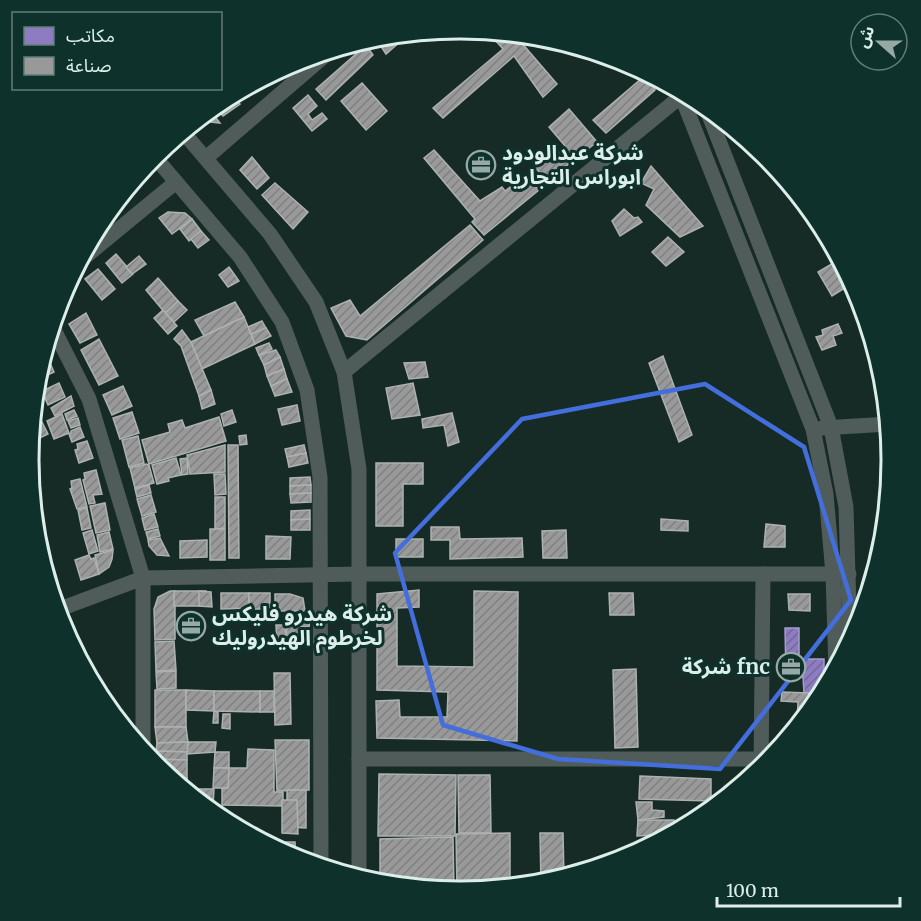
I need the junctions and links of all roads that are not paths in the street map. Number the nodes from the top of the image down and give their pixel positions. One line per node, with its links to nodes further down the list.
1 (313, 66): 6 (street)
2 (676, 98): 13 (street)
3 (687, 105): 10 (street)
4 (712, 122): 9 (street)
5 (189, 139): 6 (street)
6 (206, 158): 13 (street)
7 (161, 164): 8 (street)
8 (176, 182): 11 (street); 21 (street)
9 (757, 240): 10 (street); 15 (street)
10 (741, 246): 16 (street)
11 (97, 247)
12 (57, 337): 22 (street)
13 (344, 372): 17 (street)
14 (880, 424): 15 (street)
15 (831, 427): 16 (street); 20 (street)
16 (813, 429): 19 (street)
17 (359, 574): 18 (street); 21 (street); 28 (street)
18 (763, 574): 19 (street); 27 (street)
19 (833, 574): 20 (street); 25 (street)
20 (849, 574): 24 (street)
21 (320, 575): 22 (street); 30 (street)
22 (143, 578): 23 (street); 26 (street)
23 (65, 607)
24 (850, 623)
25 (835, 654)
26 (143, 737)
27 (761, 757)
28 (359, 759): 29 (street); 31 (street)
29 (752, 765)
30 (321, 858)
31 (359, 870)

